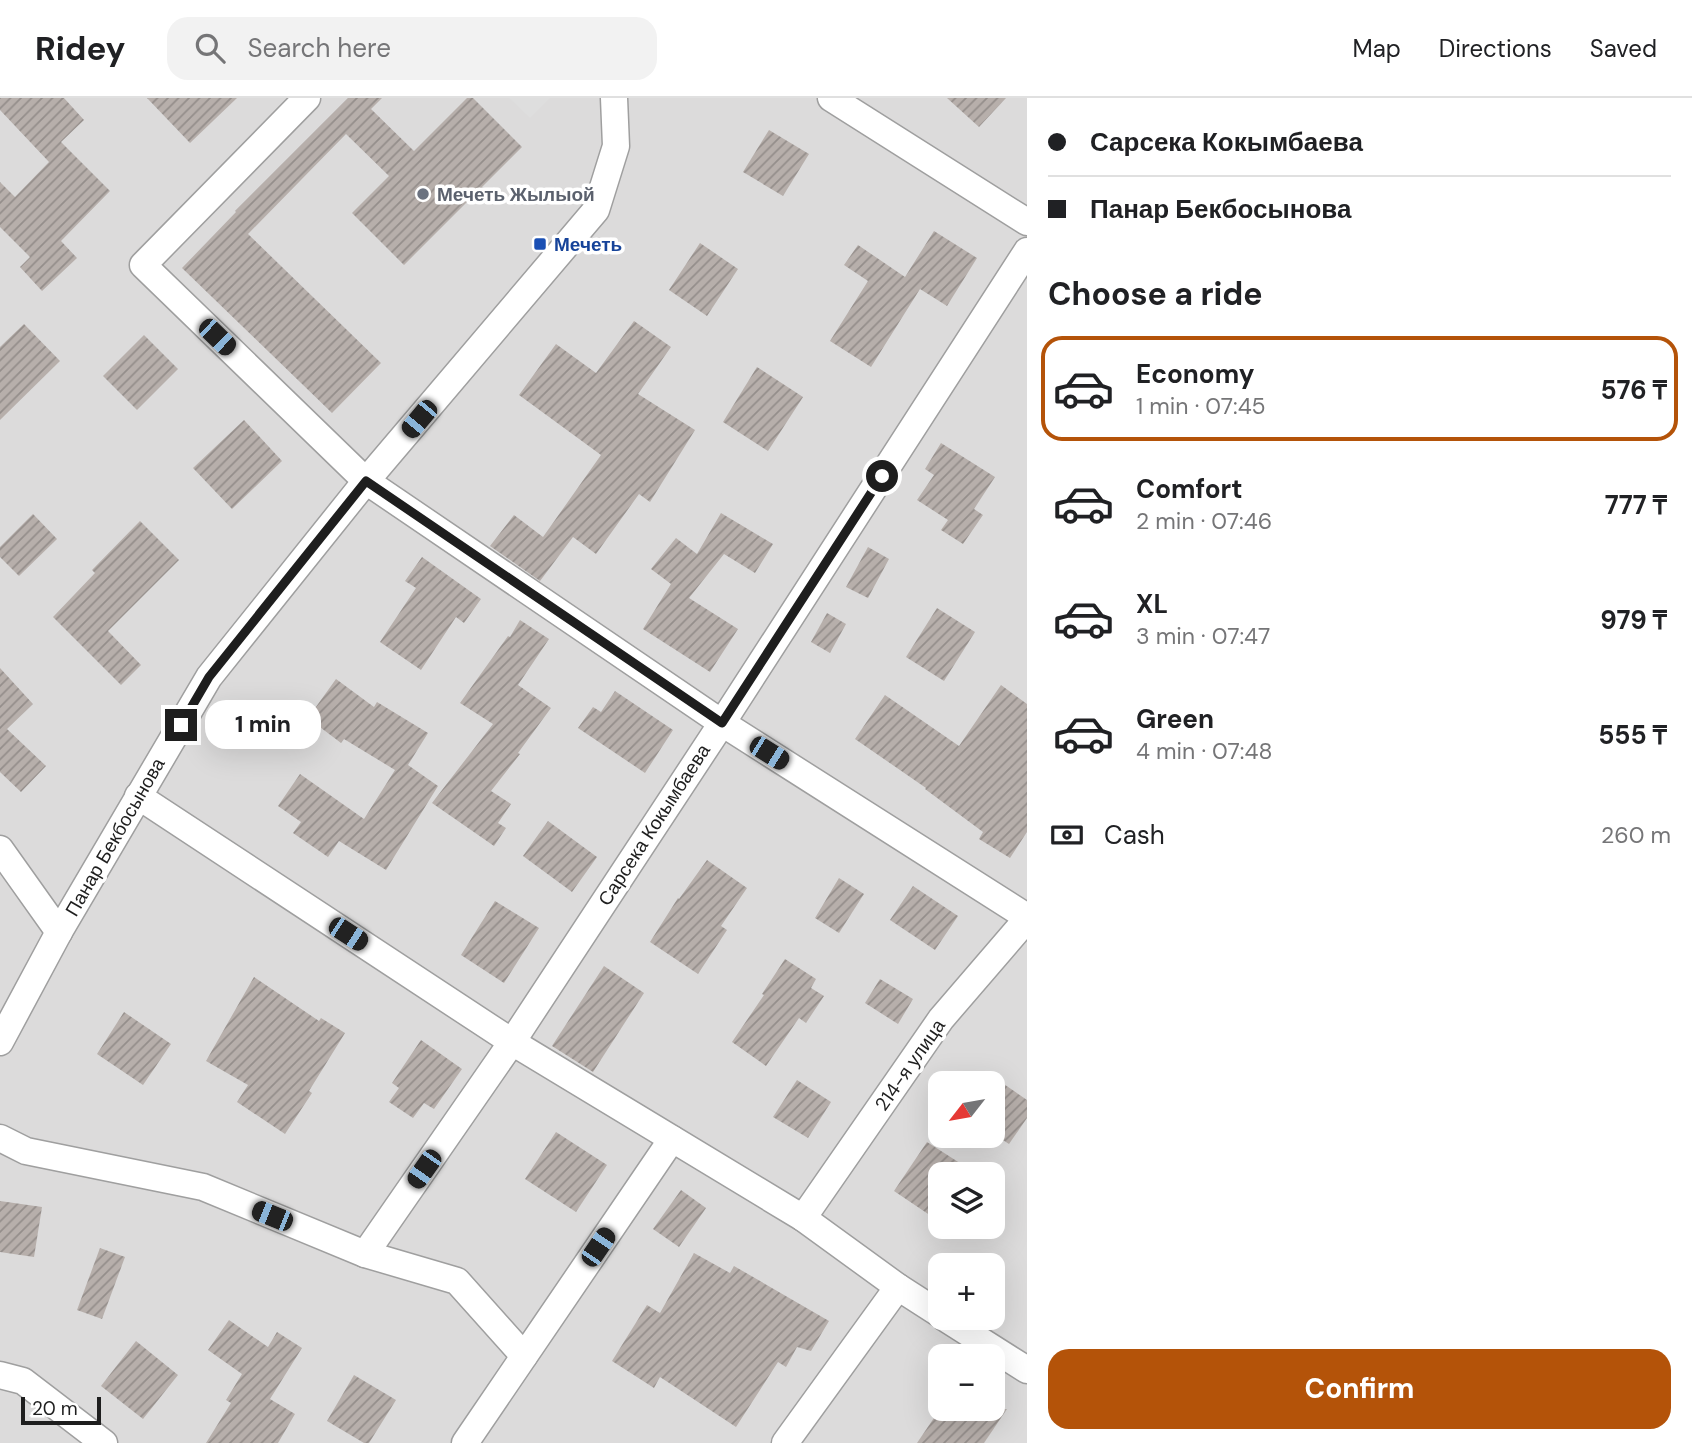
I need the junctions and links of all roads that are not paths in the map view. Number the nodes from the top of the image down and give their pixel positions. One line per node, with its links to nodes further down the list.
1 (307, 98): 6 (street)
2 (614, 98): 6 (street, Панар Бекбосынова)
3 (831, 98): 4 (street)
4 (1027, 222)
5 (1027, 251): 7 (street, Сарсека Кокымбаева)
6 (366, 481): 7 (street); 8 (street, Панар Бекбосынова)
7 (722, 723): 10 (street); 13 (street, Сарсека Кокымбаева)
8 (138, 796): 11 (street, Панар Бекбосынова); 13 (street)
9 (0, 849): 11 (street)
10 (1027, 918): 16 (street, 214-я улица)
11 (59, 932): 12 (street, Панар Бекбосынова)
12 (0, 1042)
13 (512, 1042): 15 (street); 17 (street, Сарсека Кокымбаева)
14 (0, 1138): 17 (street)
15 (673, 1139): 16 (street); 21 (street)
16 (803, 1218): 18 (street)
17 (365, 1254): 21 (street)
18 (898, 1287): 19 (street); 26 (street)
19 (928, 1306)
20 (964, 1330): 22 (street)
21 (524, 1356): 25 (street)
22 (1027, 1370)
23 (0, 1374): 24 (street)
24 (104, 1443)
25 (465, 1443)
26 (785, 1443)

